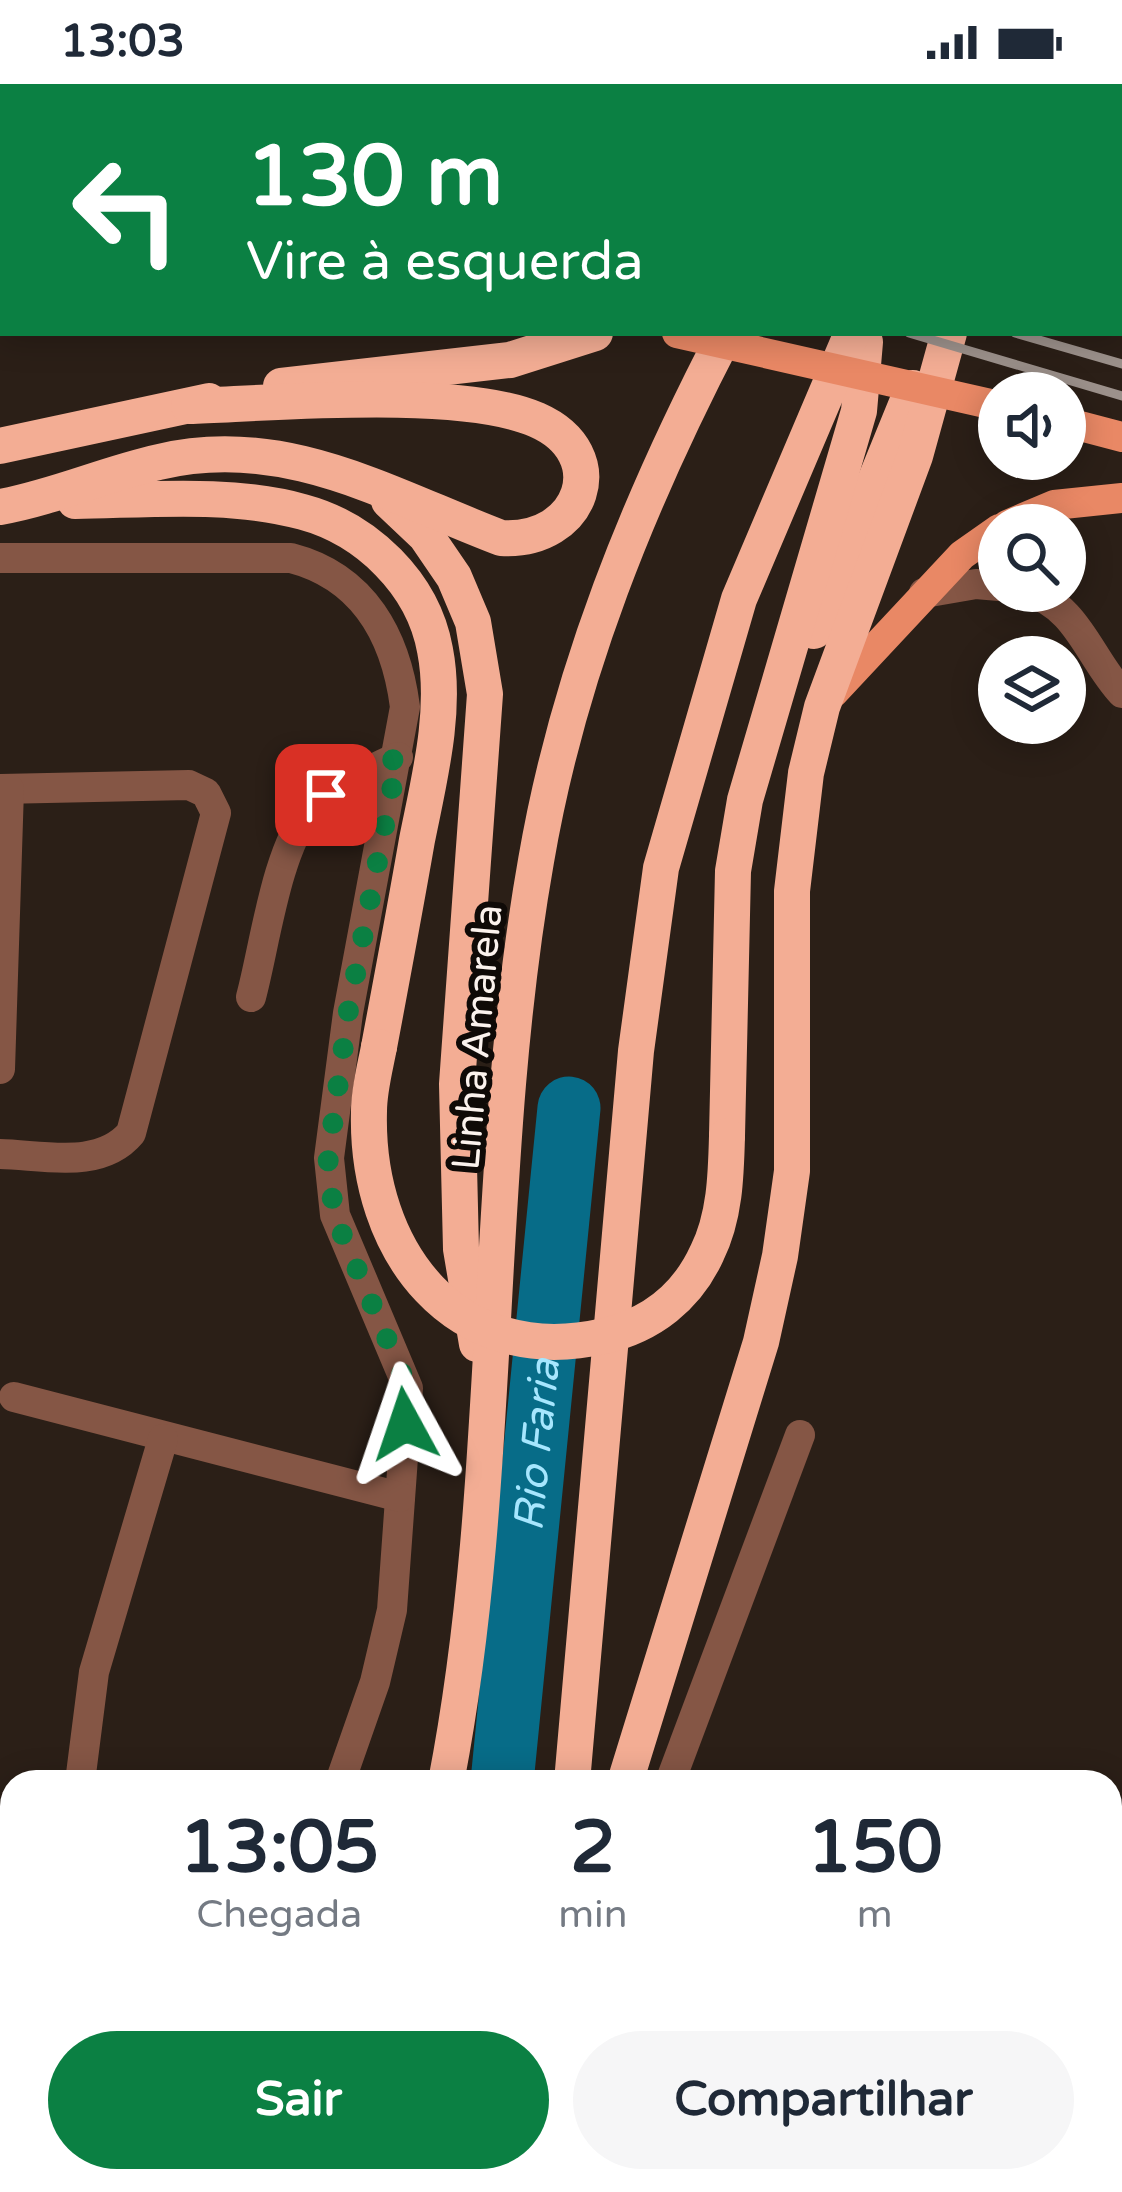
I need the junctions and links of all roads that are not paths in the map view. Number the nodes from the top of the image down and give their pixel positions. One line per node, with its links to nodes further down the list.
1 (586, 336): 9 (highway)
2 (690, 336): 8 (main road, bridge)
3 (724, 336): 31 (highway, Linha Amarela)
4 (851, 336): 38 (highway)
5 (865, 336): 23 (highway)
6 (933, 336): 23 (highway)
7 (948, 336): 24 (highway)
8 (978, 401)
9 (189, 406): 12 (highway); 13 (highway)
10 (1086, 428): 11 (main road)
11 (1122, 437)
12 (0, 446)
13 (370, 482): 16 (highway); 31 (highway)
14 (1122, 498): 15 (main road)
15 (1064, 504)
16 (15, 505): 23 (highway, bridge)
17 (978, 544): 20 (main road)
18 (0, 558): 25 (street)
19 (978, 584): 20 (street)
20 (924, 593): 24 (main road)
21 (1064, 612): 22 (street)
22 (1122, 693)
23 (772, 702)
24 (822, 707): 39 (highway)
25 (398, 757): 27 (street); 34 (street)
26 (4, 789): 28 (street); 29 (street)
27 (251, 998)
28 (0, 1069)
29 (0, 1154)
30 (14, 1397): 33 (street)
31 (490, 1420): 37 (highway, Linha Amarela)
32 (800, 1435): 40 (street)
33 (163, 1439): 34 (street); 35 (street)
34 (400, 1497): 36 (street)
35 (82, 1770)
36 (344, 1770)
37 (448, 1770)
38 (573, 1770)
39 (629, 1770)
40 (674, 1770)

